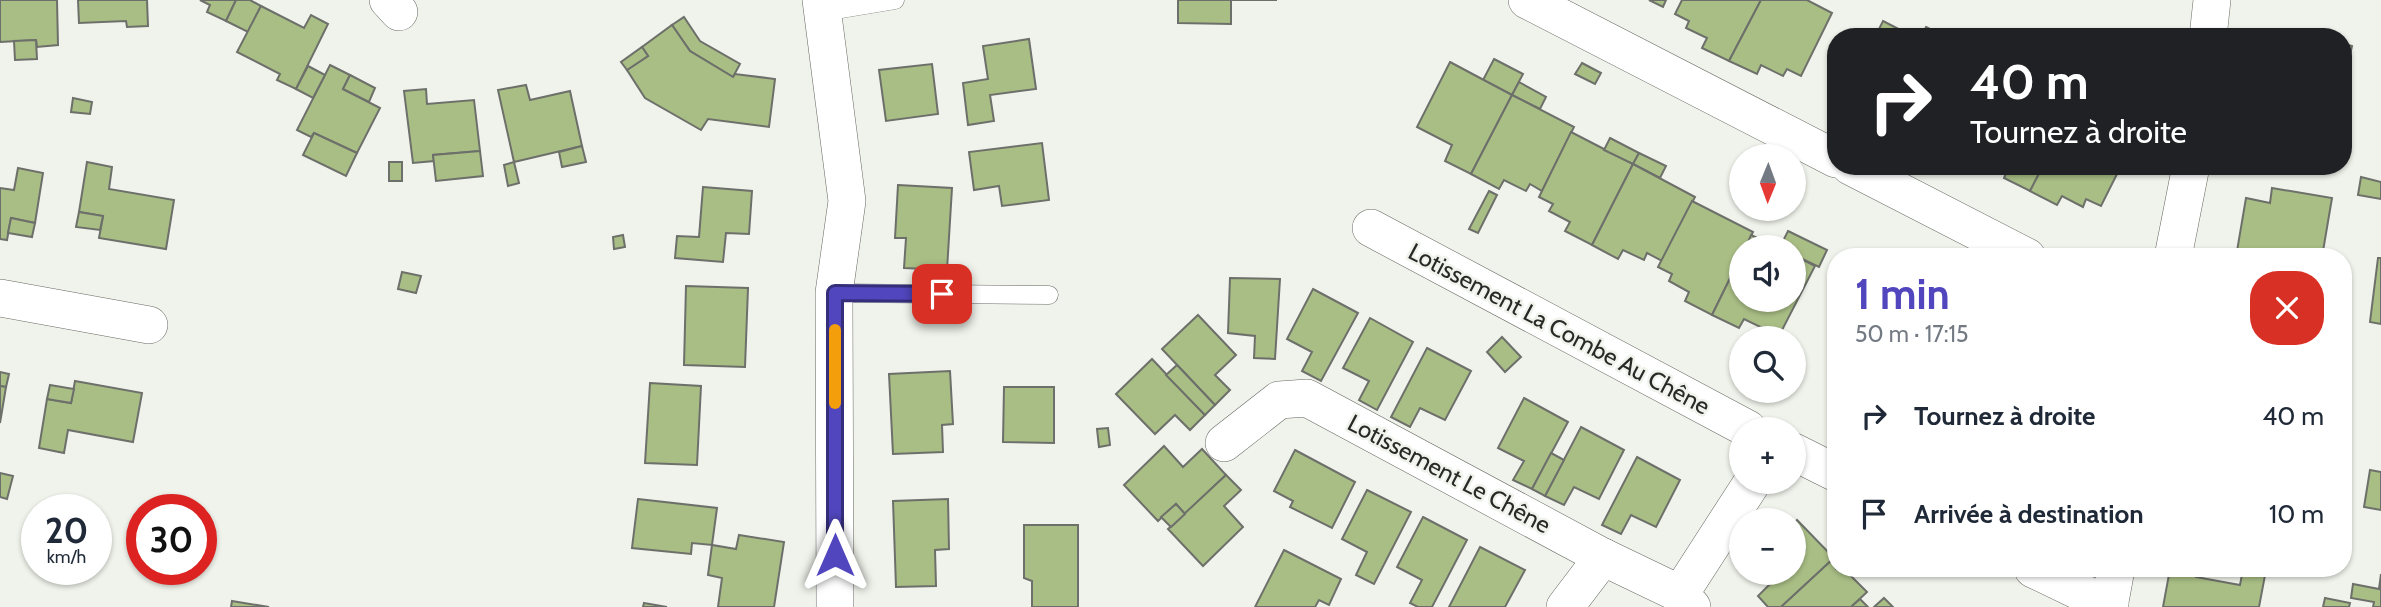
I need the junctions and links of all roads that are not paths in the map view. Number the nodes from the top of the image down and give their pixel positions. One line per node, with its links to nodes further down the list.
1 (895, 0): 4 (lane)
2 (1527, 0): 6 (street)
3 (2212, 0): 5 (street)
4 (822, 6): 12 (street)
5 (2209, 28)
6 (1827, 154)
7 (1868, 175): 10 (street)
8 (2189, 175): 11 (street)
9 (1371, 228): 16 (street, Lotissement La Combe Au Chêne)
10 (2009, 248)
11 (2176, 248)
12 (835, 293): 13 (lane); 25 (street)
13 (1049, 295)
14 (0, 298): 15 (street)
15 (149, 325)
16 (1729, 419)
17 (1224, 443): 21 (street, Lotissement Le Chêne)
18 (1806, 458): 19 (street)
19 (1827, 468)
20 (1746, 494): 24 (street)
21 (1603, 557): 24 (street, Lotissement Le Chêne); 26 (street)
22 (2049, 577): 27 (street)
23 (2115, 577): 27 (street)
24 (1686, 601)
25 (835, 607)
26 (1565, 607)
27 (2110, 607)

